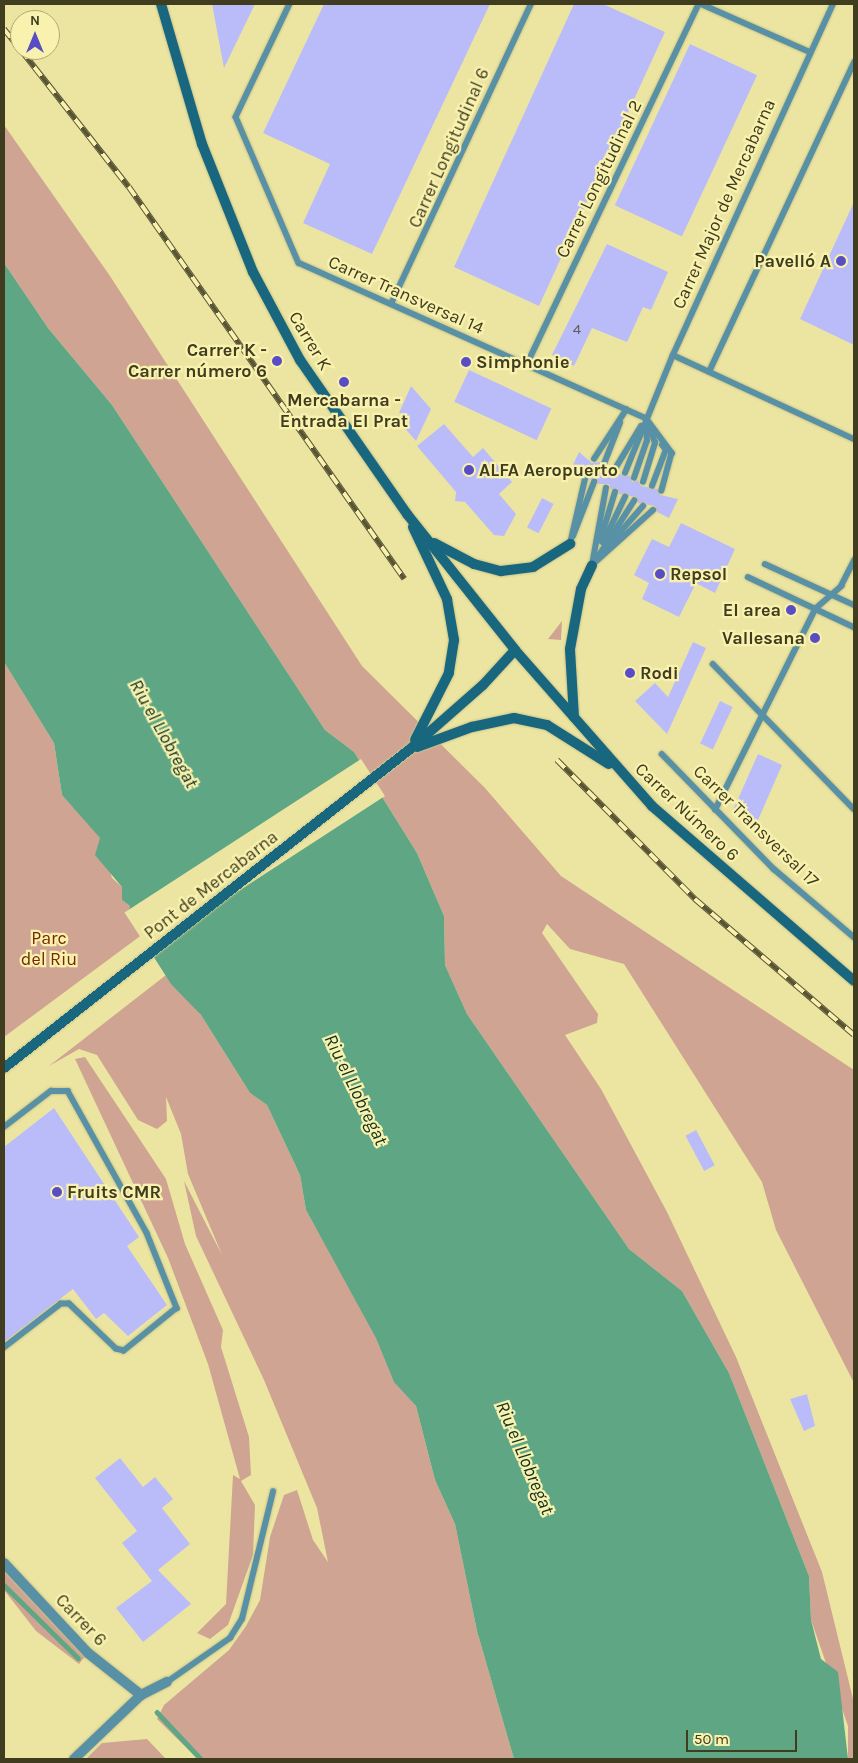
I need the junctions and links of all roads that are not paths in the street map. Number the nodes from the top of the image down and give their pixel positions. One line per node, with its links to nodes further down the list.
1 (161, 4): 32 (main road, Carrer K)
2 (290, 4): 8 (lane, Carrer Transversal 14)
3 (531, 4): 8 (lane, Carrer Longitudinal 6)
4 (700, 4): 6 (lane); 10 (lane, Carrer Longitudinal 2)
5 (833, 4): 6 (lane, Carrer Major de Mercabarna)
6 (810, 52): 9 (lane, Carrer Major de Mercabarna)
7 (854, 62): 11 (lane)
8 (392, 302): 10 (lane, Carrer Transversal 14)
9 (673, 355): 11 (lane); 13 (lane, Carrer Major de Mercabarna)
10 (526, 366): 12 (lane, Carrer Transversal 14)
11 (709, 372): 15 (lane)
12 (626, 410): 13 (lane, Carrer Transversal 14); 14 (lane)
13 (646, 418): 18 (lane); 19 (lane); 20 (lane); 23 (lane); 24 (lane); 26 (lane)
14 (620, 421): 16 (lane); 17 (lane)
15 (854, 439)
16 (594, 459)
17 (604, 464)
18 (614, 469)
19 (625, 473)
20 (634, 478)
21 (585, 479): 34 (lane)
22 (594, 482): 34 (lane)
23 (644, 482)
24 (652, 486)
25 (606, 488): 37 (lane)
26 (662, 491)
27 (615, 492): 37 (lane)
28 (625, 497): 37 (lane)
29 (634, 501): 37 (lane)
30 (643, 506): 37 (lane)
31 (653, 510): 37 (lane)
32 (407, 514): 33 (main road, Carrer K); 47 (main road)
33 (431, 542): 34 (main road); 43 (main road, Carrer K)
34 (570, 544)
35 (854, 560): 39 (lane)
36 (765, 564): 39 (lane)
37 (592, 565): 46 (main road)
38 (748, 578): 41 (lane)
39 (831, 594): 40 (lane); 41 (lane)
40 (854, 605)
41 (815, 609): 42 (lane); 45 (lane)
42 (854, 627)
43 (515, 650): 46 (main road, Carrer Número 6); 47 (main road)
44 (713, 664): 45 (lane)
45 (761, 712): 50 (lane); 51 (lane)
46 (574, 717): 49 (main road, Carrer Número 6)
47 (409, 750): 49 (main road); 54 (main road, Pont de Mercabarna)
48 (662, 754): 51 (lane, Carrer Transversal 17)
49 (617, 769): 53 (main road, Carrer Número 6)
50 (854, 809)
51 (715, 810): 52 (lane, Carrer Transversal 17)
52 (854, 937)
53 (854, 981)
54 (4, 1068)
55 (4, 1127): 56 (lane)
56 (4, 1348)
57 (273, 1492): 59 (lane)
58 (4, 1563): 60 (street, Carrer 6)
59 (167, 1682): 60 (street)
60 (141, 1694): 61 (street)
61 (74, 1759)

